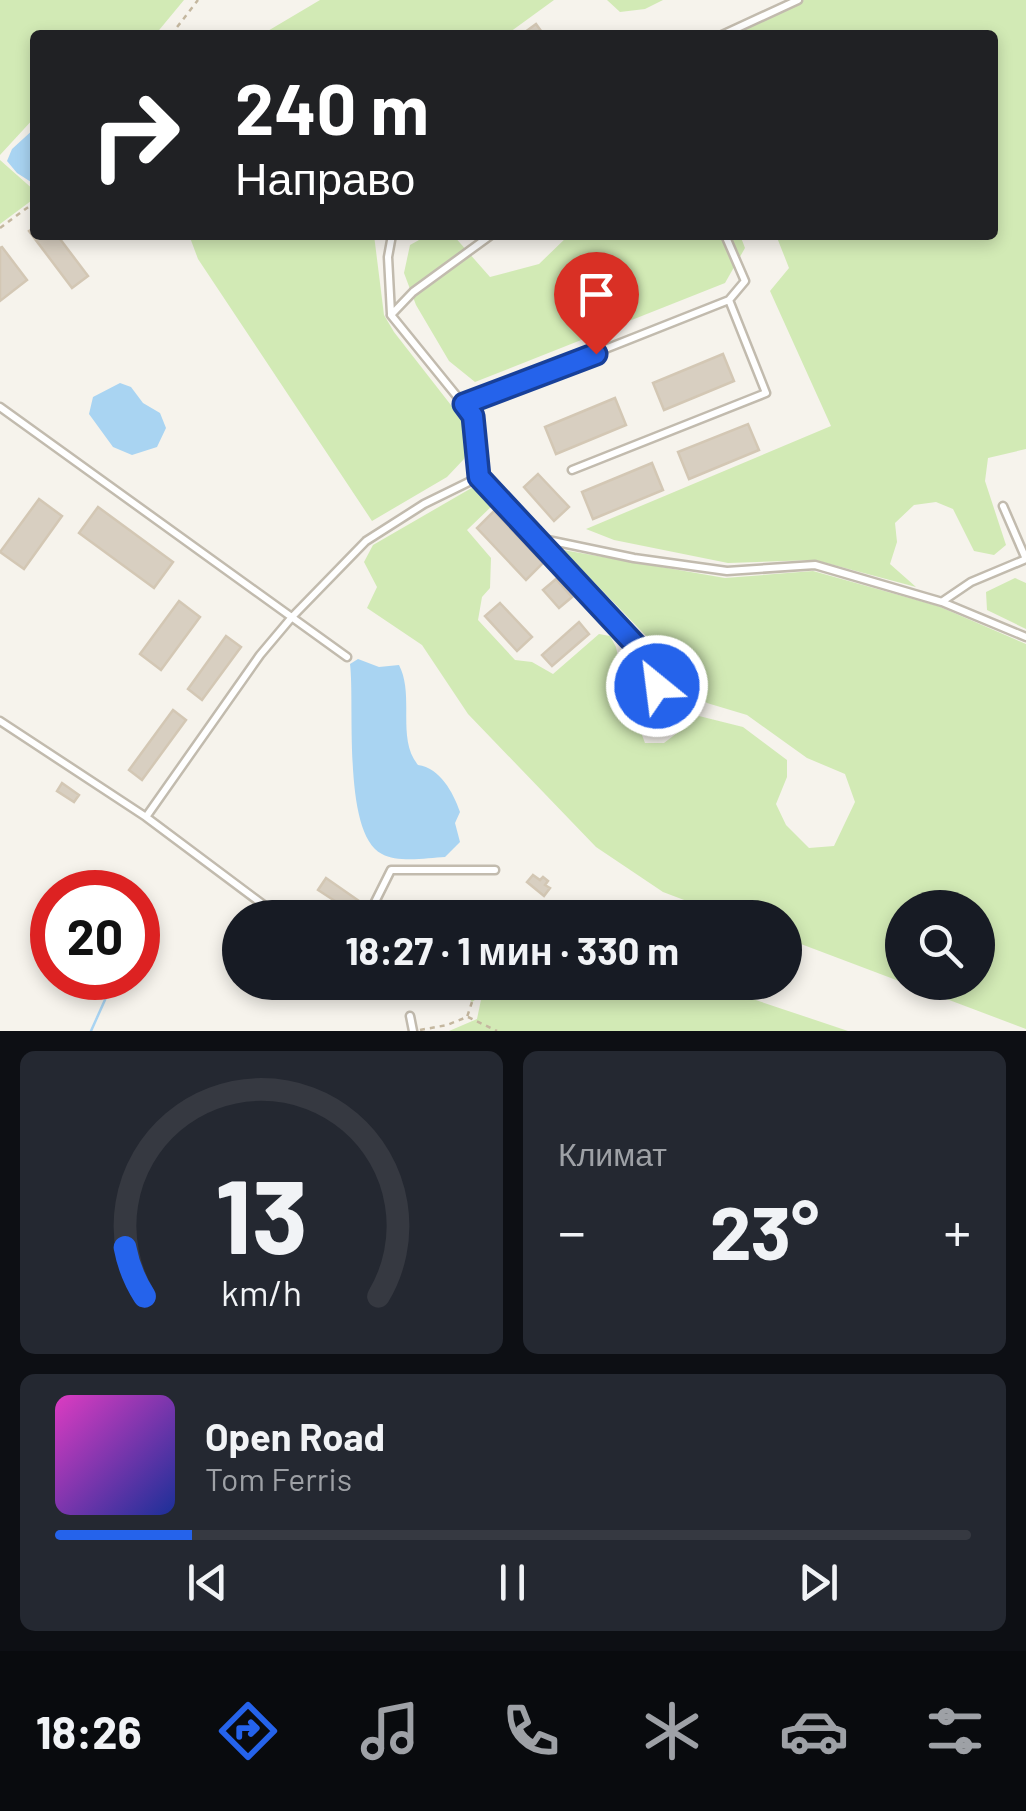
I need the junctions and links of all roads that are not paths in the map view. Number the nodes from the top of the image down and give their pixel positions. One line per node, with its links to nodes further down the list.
1 (798, 0): 2 (lane)
2 (733, 30)
3 (391, 240): 7 (lane)
4 (484, 240): 7 (lane)
5 (727, 240): 6 (lane)
6 (730, 300): 8 (lane); 10 (lane)
7 (391, 315): 8 (lane)
8 (464, 404): 11 (lane)
9 (0, 407): 16 (lane)
10 (572, 470)
11 (479, 477): 13 (lane); 16 (lane)
12 (1004, 506): 14 (lane)
13 (537, 537): 15 (lane); 19 (lane)
14 (1026, 559): 15 (lane)
15 (942, 602): 17 (lane)
16 (292, 618): 18 (lane); 21 (lane)
17 (1026, 637)
18 (346, 657)
19 (671, 718)
20 (0, 720): 21 (lane)
21 (146, 817): 23 (lane)
22 (495, 870): 24 (lane)
23 (257, 900)
24 (376, 900)
25 (410, 1016): 26 (lane)
26 (414, 1031)

